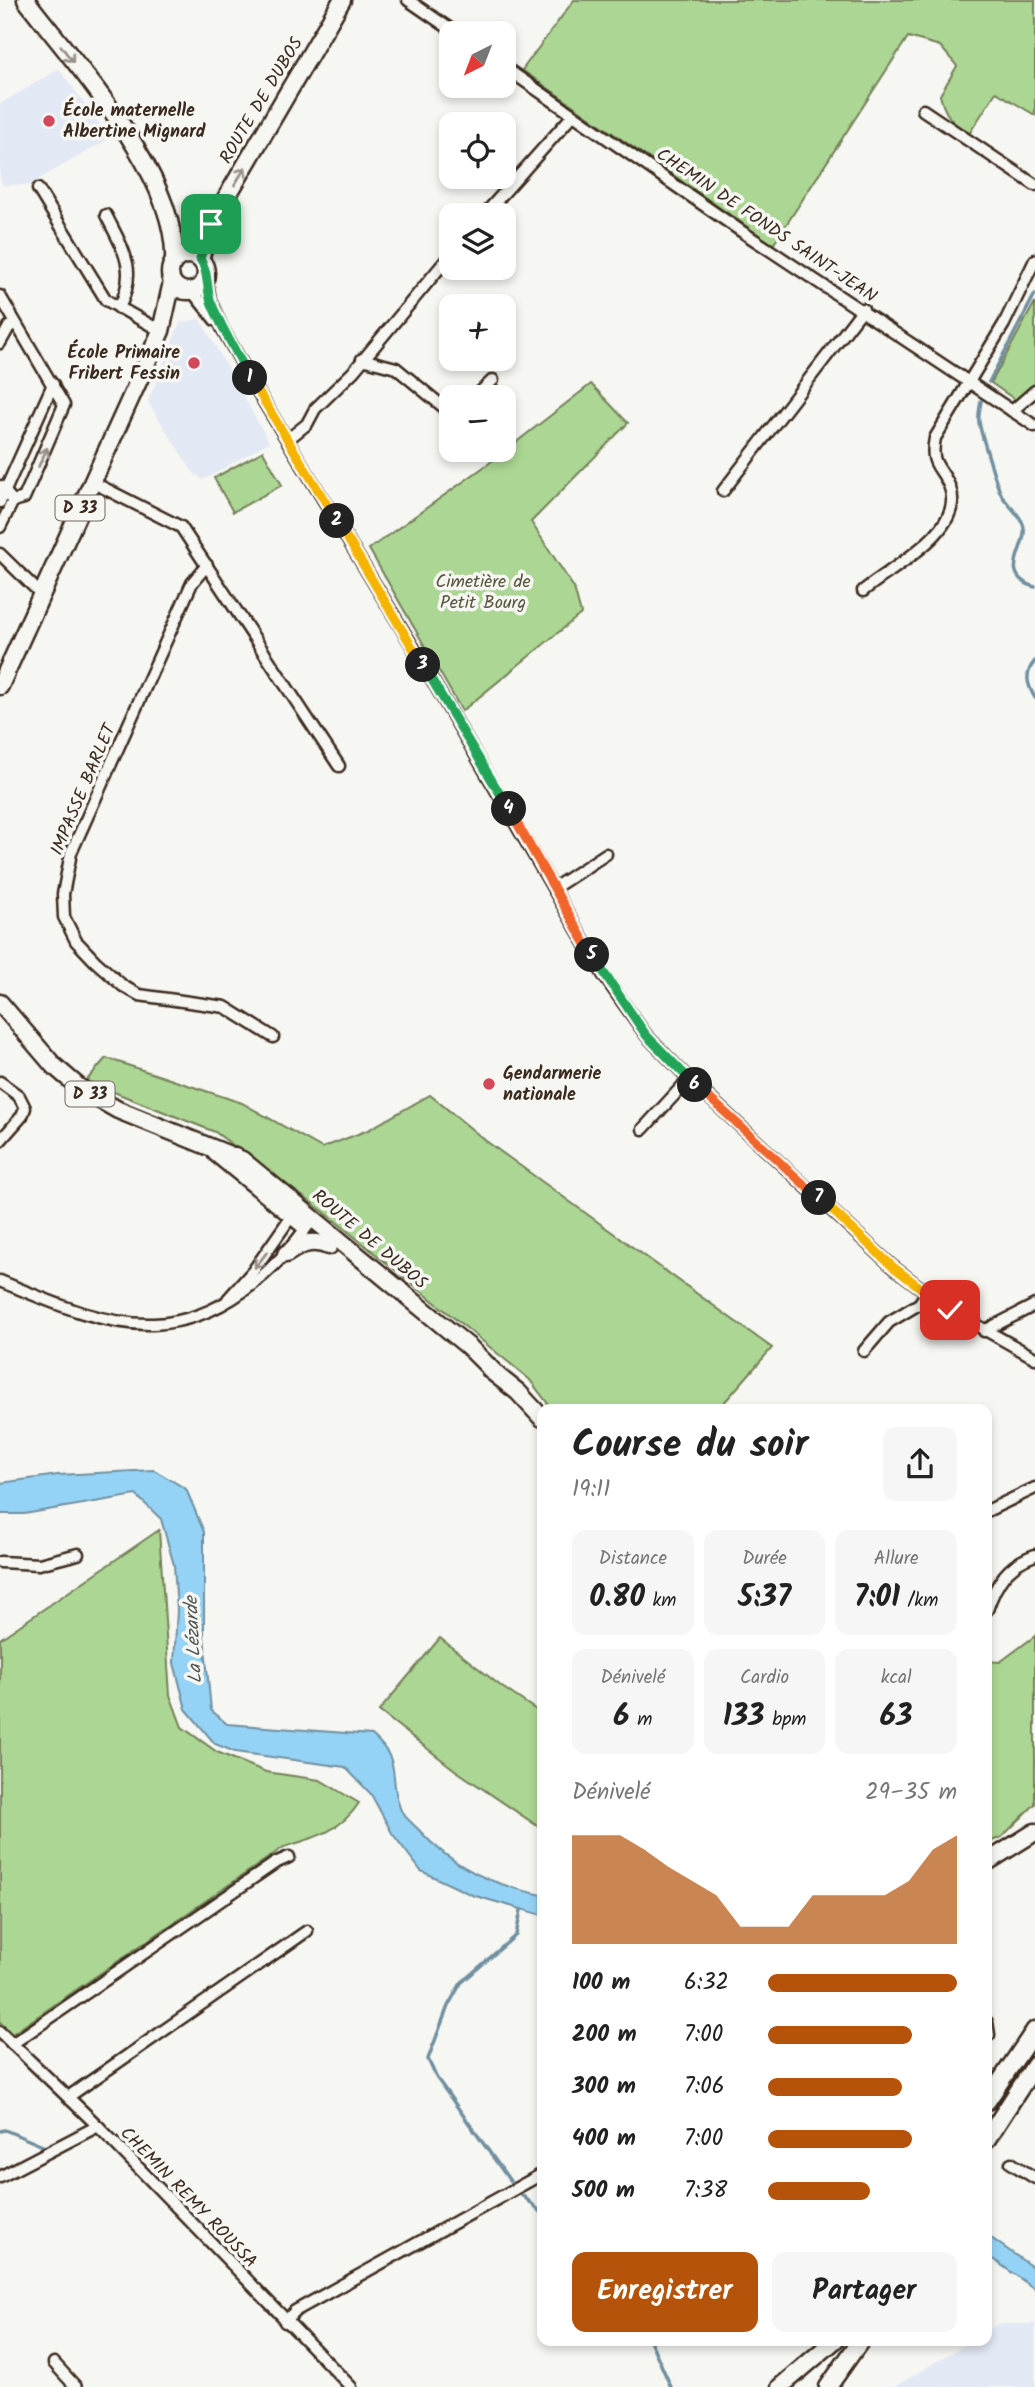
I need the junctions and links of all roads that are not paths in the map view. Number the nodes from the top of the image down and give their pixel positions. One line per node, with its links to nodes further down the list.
1 (26, 0): 14 (main road, one-way to 14)
2 (342, 0): 12 (main road, ROUTE DE DUBOS, one-way to 2)
3 (408, 0): 4 (street)
4 (439, 21)
5 (516, 75): 7 (street, CHEMIN DE FONDS SAINT-JEAN)
6 (923, 110): 8 (street)
7 (573, 115): 10 (street); 21 (street, CHEMIN DE FONDS SAINT-JEAN)
8 (1035, 185)
9 (38, 189): 20 (street)
10 (495, 203)
11 (106, 215): 20 (street)
12 (200, 259): 14 (main road); 16 (main road)
13 (1035, 260): 28 (street)
14 (174, 261): 17 (main road)
15 (439, 268): 26 (street)
16 (206, 276): 18 (main road); 23 (street)
17 (172, 282): 18 (main road); 24 (main road, D 33)
18 (190, 291): 23 (street); 24 (main road, D 33)
19 (0, 296): 22 (street)
20 (119, 309): 24 (street)
21 (863, 309): 28 (street, CHEMIN DE FONDS SAINT-JEAN); 38 (street)
22 (16, 324): 25 (street); 29 (street)
23 (222, 328): 35 (street)
24 (161, 331): 36 (main road, D 33)
25 (0, 343)
26 (362, 359): 32 (street); 35 (street)
27 (492, 380): 30 (street)
28 (968, 380): 33 (street, CHEMIN DE FONDS SAINT-JEAN); 44 (street)
29 (53, 384): 37 (street); 39 (street, one-way to 29)
30 (487, 385)
31 (1035, 391): 33 (street)
32 (439, 403)
33 (1012, 411): 34 (street, CHEMIN DE FONDS SAINT-JEAN)
34 (1035, 426)
35 (287, 440): 49 (street)
36 (92, 482): 43 (street); 45 (main road, D 33)
37 (3, 489): 39 (street); 40 (street)
38 (723, 491)
39 (13, 501): 41 (street)
40 (0, 502)
41 (0, 527)
42 (0, 554): 45 (street)
43 (207, 565): 47 (street); 51 (street, IMPASSE BARLET)
44 (863, 590)
45 (42, 595): 46 (main road, D 33)
46 (0, 686)
47 (339, 766)
48 (606, 853): 49 (street)
49 (554, 887): 52 (street)
50 (0, 1003): 56 (main road, ROUTE DE DUBOS / D 33)
51 (273, 1037)
52 (689, 1079): 54 (street); 61 (street)
53 (0, 1082): 55 (street)
54 (643, 1129)
55 (0, 1141)
56 (295, 1211): 57 (main road, ROUTE DE DUBOS / D 33); 62 (street, one-way to 62)
57 (310, 1223): 58 (main road, ROUTE DE DUBOS / D 33); 59 (street); 67 (main road, ROUTE DE DUBOS / D 33)
58 (329, 1246): 59 (main road); 67 (main road, ROUTE DE DUBOS / D 33)
59 (286, 1254): 62 (street)
60 (0, 1281): 62 (street)
61 (926, 1294): 64 (street); 65 (street)
62 (225, 1301)
63 (1035, 1305): 64 (street)
64 (984, 1331): 66 (street)
65 (864, 1351)
66 (1035, 1358)
67 (497, 1375): 68 (main road, ROUTE DE DUBOS / D 33)
68 (537, 1412)
69 (1035, 1488): 70 (street)
70 (992, 1509)
71 (78, 1554): 73 (street)
72 (1035, 1555): 74 (street)
73 (0, 1562)
74 (992, 1596)
75 (1035, 1832): 77 (main road)
76 (289, 1857): 82 (street)
77 (992, 1859)
78 (307, 1931): 87 (street)
79 (1035, 2016): 85 (main road)
80 (1035, 2029): 85 (main road)
81 (0, 2032): 82 (street, CHEMIN REMY ROUSSA)
82 (12, 2044): 87 (street, CHEMIN REMY ROUSSA)
83 (1035, 2065): 89 (main road)
84 (1035, 2079): 90 (main road)
85 (996, 2086): 86 (main road)
86 (992, 2093)
87 (68, 2097): 88 (street, CHEMIN REMY ROUSSA)
88 (98, 2126): 92 (street); 95 (street, CHEMIN REMY ROUSSA)
89 (992, 2130)
90 (992, 2132)
91 (1011, 2163): 94 (street)
92 (0, 2177)
93 (537, 2177): 95 (street)
94 (1035, 2178)
95 (285, 2322): 101 (street, CHEMIN REMY ROUSSA)
96 (818, 2346): 102 (main road)
97 (831, 2346): 103 (main road)
98 (857, 2347): 104 (main road); 105 (main road)
99 (54, 2363): 100 (street)
100 (76, 2387)
101 (351, 2387)
102 (780, 2387)
103 (794, 2387)
104 (821, 2387)
105 (828, 2387)

